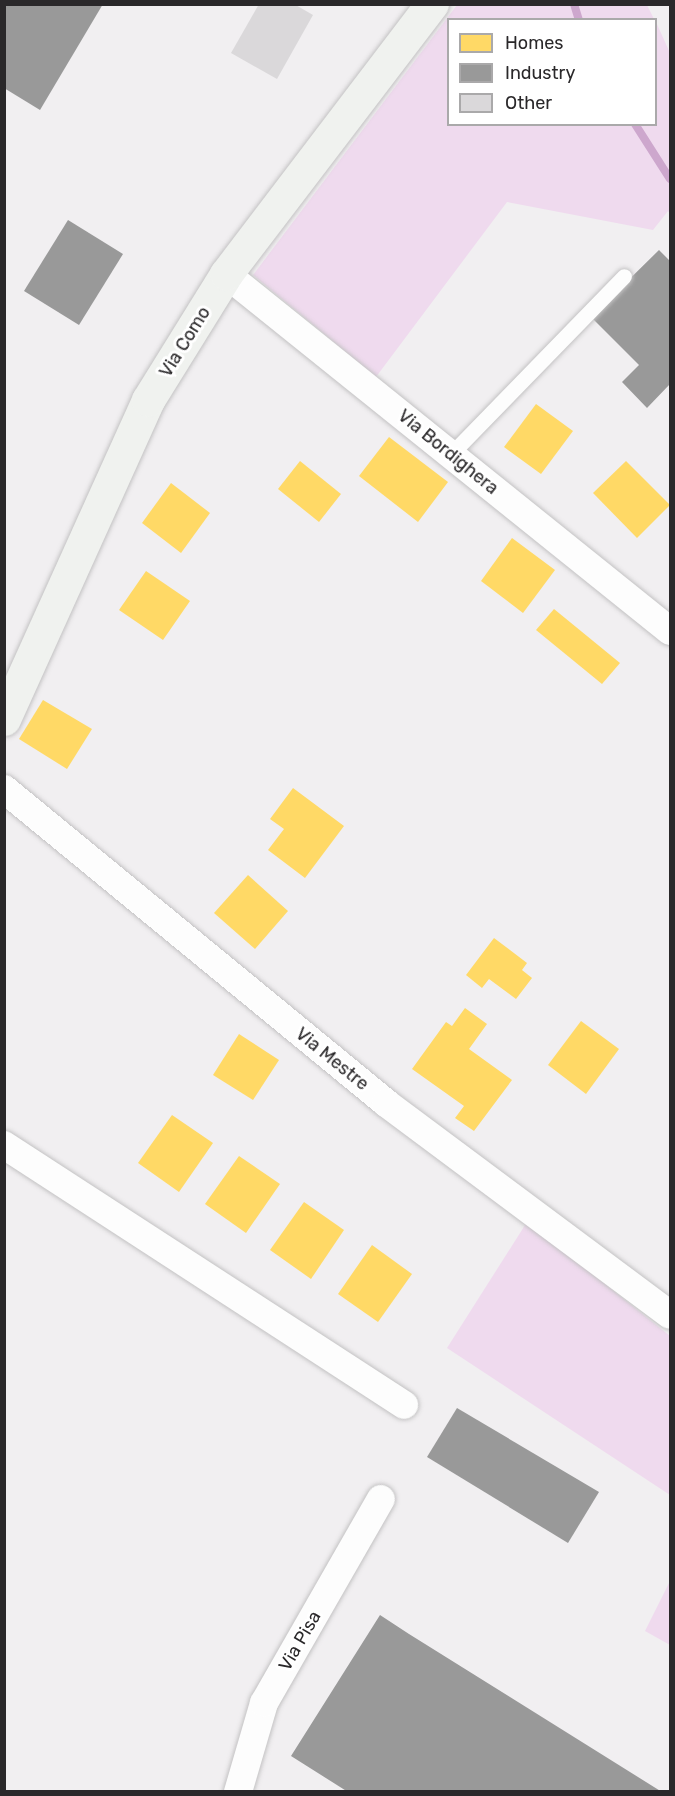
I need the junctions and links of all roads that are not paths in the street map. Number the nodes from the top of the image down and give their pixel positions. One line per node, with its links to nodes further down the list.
1 (432, 4): 2 (main road, Via Como)
2 (226, 274): 4 (street, Via Bordighera); 6 (main road, Via Como)
3 (624, 276): 4 (lane)
4 (451, 454): 5 (street, Via Bordighera)
5 (670, 631)
6 (4, 719)
7 (4, 789): 9 (street, Via Mestre)
8 (4, 1145): 10 (street)
9 (670, 1315)
10 (404, 1405)
11 (381, 1500): 12 (street, Via Pisa)
12 (238, 1791)

